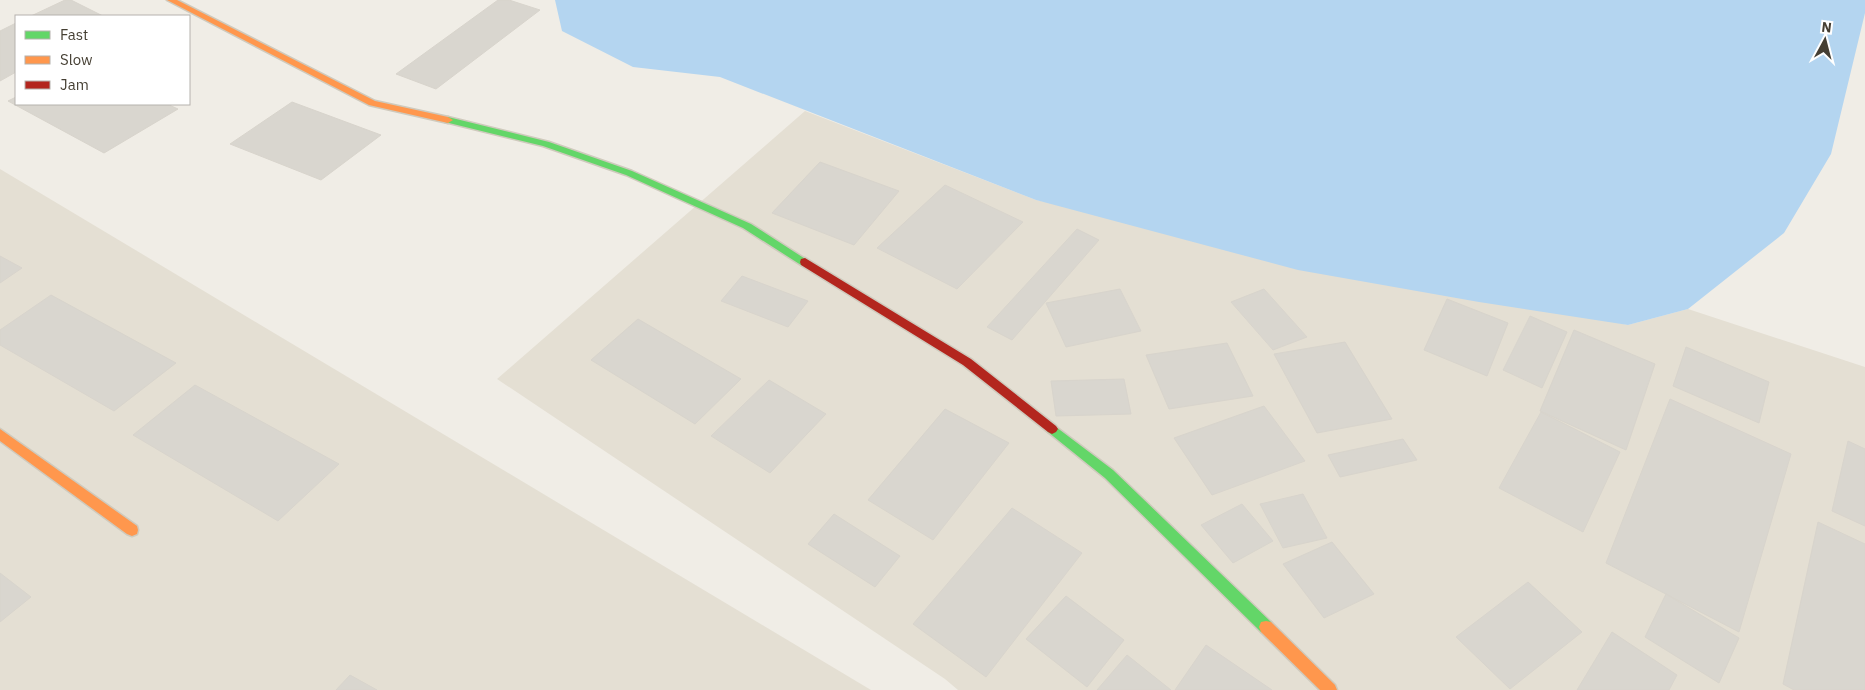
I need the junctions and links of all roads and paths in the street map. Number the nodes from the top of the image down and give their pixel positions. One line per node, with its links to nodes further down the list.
1 (171, 0): 4 (street)
2 (0, 434): 3 (street)
3 (132, 530)
4 (1330, 690)

